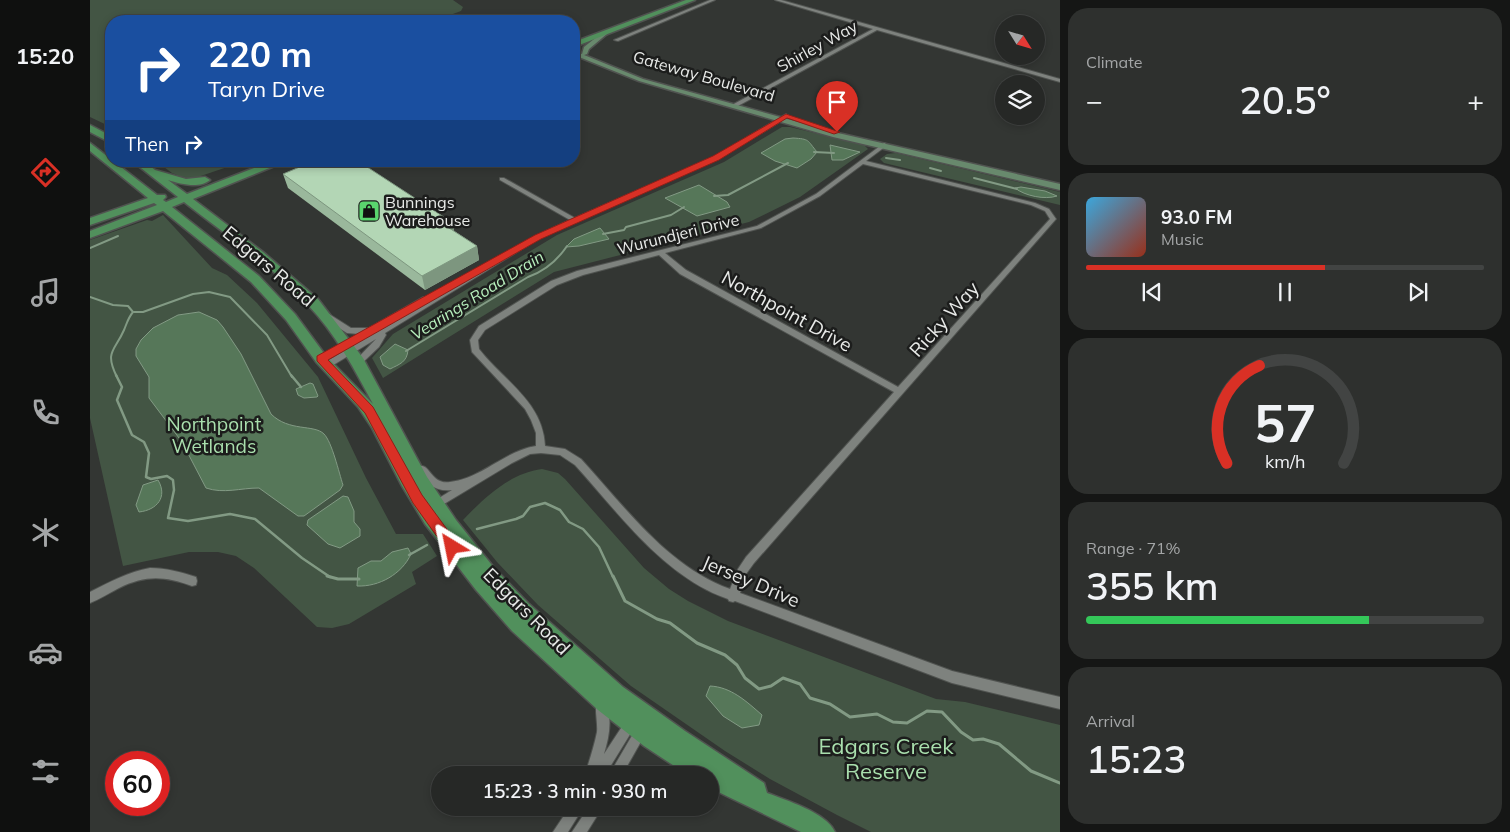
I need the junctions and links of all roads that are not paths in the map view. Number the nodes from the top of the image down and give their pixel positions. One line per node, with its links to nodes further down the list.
1 (669, 0): 10 (main road)
2 (692, 0): 7 (main road)
3 (712, 0): 6 (street)
4 (776, 0): 8 (street)
5 (787, 0): 8 (street)
6 (651, 26): 7 (street); 11 (street)
7 (618, 27): 9 (main road)
8 (877, 27): 16 (street); 18 (street, Shirley Way)
9 (605, 33): 12 (main road); 14 (street)
10 (580, 35)
11 (616, 40)
12 (580, 44)
13 (580, 50): 14 (street, Gateway Boulevard)
14 (585, 53): 17 (street, Gateway Boulevard)
15 (580, 57): 17 (street, Gateway Boulevard)
16 (1060, 80)
17 (654, 81): 18 (street, Gateway Boulevard)
18 (737, 104): 19 (street, Gateway Boulevard)
19 (784, 118): 22 (street, Gateway Boulevard); 42 (street)
20 (90, 128): 21 (main road)
21 (105, 137)
22 (884, 145): 25 (street, Wurundjeri Drive); 34 (street, Gateway Boulevard)
23 (90, 146): 24 (main road, Edgars Road)
24 (105, 158)
25 (862, 162): 46 (street, Wurundjeri Drive); 53 (street, Ricky Way)
26 (116, 167): 35 (main road, Edgars Road)
27 (144, 167): 36 (main road, Edgars Road)
28 (146, 167): 33 (main road)
29 (238, 167): 33 (main road)
30 (266, 167): 31 (main road)
31 (241, 176): 37 (main road); 40 (main road)
32 (502, 178): 42 (street)
33 (204, 180): 36 (main road)
34 (1060, 186)
35 (142, 188): 38 (main road, Edgars Road); 43 (main road)
36 (174, 191): 37 (main road, Edgars Road); 38 (main road)
37 (186, 198): 39 (main road); 40 (main road, Edgars Road)
38 (155, 200): 39 (main road, Edgars Road); 43 (main road)
39 (165, 207): 41 (main road); 44 (main road, Edgars Road)
40 (200, 209): 48 (main road, Edgars Road)
41 (138, 218): 44 (main road); 45 (main road)
42 (574, 220): 47 (street)
43 (92, 221)
44 (192, 228): 52 (main road, Edgars Road)
45 (90, 235)
46 (661, 253): 53 (street, Northpoint Drive); 55 (street, Wurundjeri Drive)
47 (496, 261): 49 (street); 50 (street)
48 (324, 314): 49 (street); 51 (main road, Edgars Road)
49 (373, 330): 51 (street)
50 (384, 332): 51 (street); 51 (street)
51 (352, 353): 52 (street); 54 (main road, Edgars Road)
52 (324, 362): 57 (main road, Edgars Road)
53 (900, 392): 59 (street, Ricky Way)
54 (379, 402): 56 (street); 57 (main road, Edgars Road)
55 (541, 449): 56 (street); 59 (street, Jersey Drive)
56 (474, 480): 57 (street)
57 (430, 507): 61 (main road, Edgars Road); 63 (main road, Edgars Road)
58 (192, 582): 60 (street)
59 (733, 596): 62 (street, Jersey Drive)
60 (90, 598)
61 (594, 692): 63 (main road, Edgars Road); 64 (street)
62 (1060, 703)
63 (641, 720): 65 (street); 66 (street); 71 (main road, Edgars Road)
64 (594, 766)
65 (605, 766)
66 (619, 766)
67 (571, 816): 69 (street)
68 (590, 816): 70 (street)
69 (560, 832)
70 (579, 832)
71 (823, 832)

